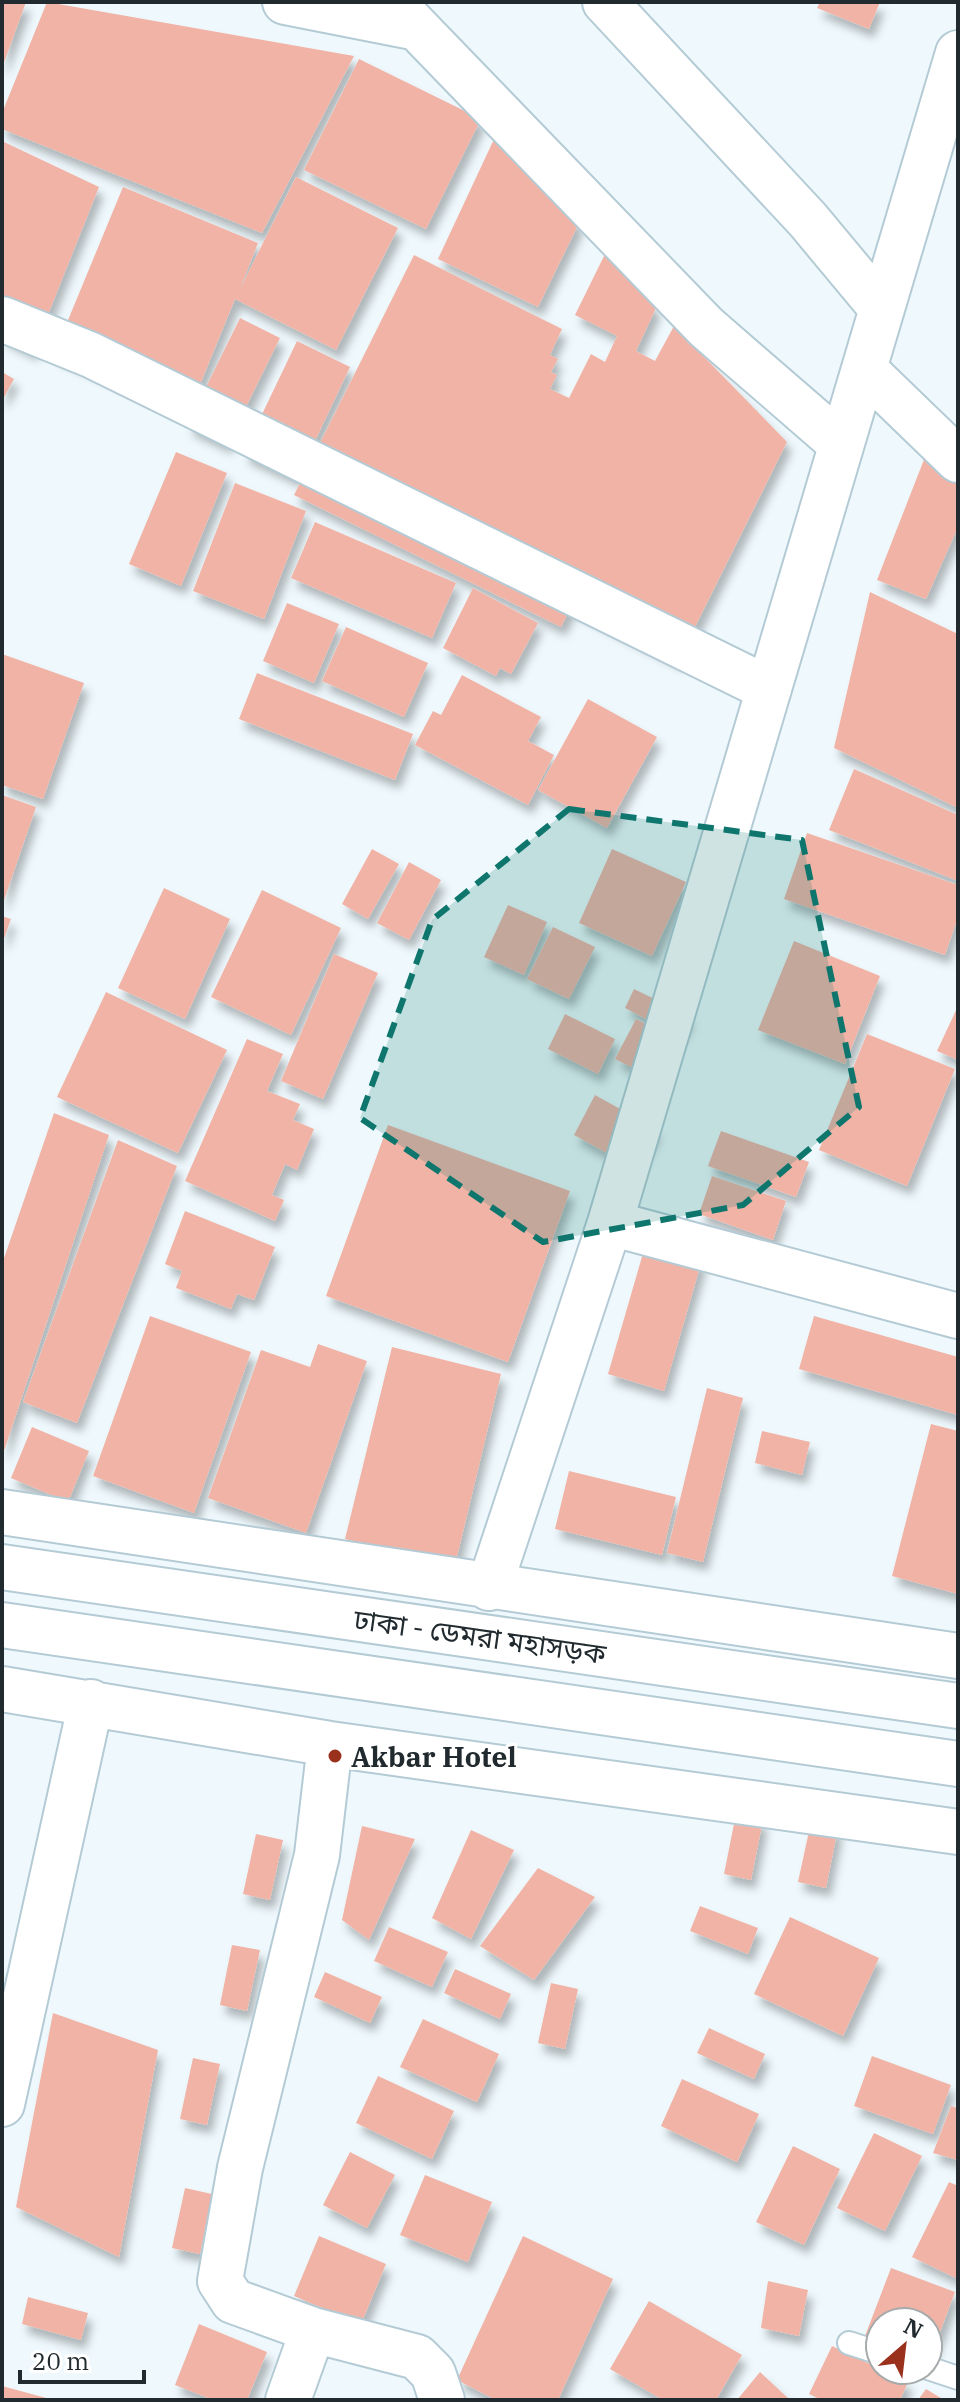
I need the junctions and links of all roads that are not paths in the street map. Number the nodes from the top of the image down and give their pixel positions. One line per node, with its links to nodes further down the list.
1 (285, 2): 3 (street)
2 (605, 2): 5 (street)
3 (404, 15): 8 (street)
4 (956, 65): 5 (street)
5 (882, 309): 7 (street)
6 (2, 319): 10 (street)
7 (864, 369): 8 (street); 9 (street)
8 (841, 444): 10 (street)
9 (958, 460)
10 (769, 689): 11 (street)
11 (610, 1223): 12 (street); 15 (street)
12 (958, 1316)
13 (2, 1512): 15 (street)
14 (2, 1567): 20 (street, ঢাকা - ডেমরা মহাসড়ক)
15 (489, 1588): 17 (street)
16 (2, 1625): 22 (street, ঢাকা - ডেমরা মহাসড়ক)
17 (958, 1656)
18 (2, 1689): 19 (street)
19 (91, 1702): 21 (street); 24 (street)
20 (958, 1706)
21 (330, 1744): 23 (street); 25 (street)
22 (958, 1764)
23 (958, 1832)
24 (2, 2104)
25 (313, 2330): 28 (street); 29 (street)
26 (849, 2343): 27 (lane)
27 (864, 2348)
28 (288, 2400)
29 (442, 2400)

